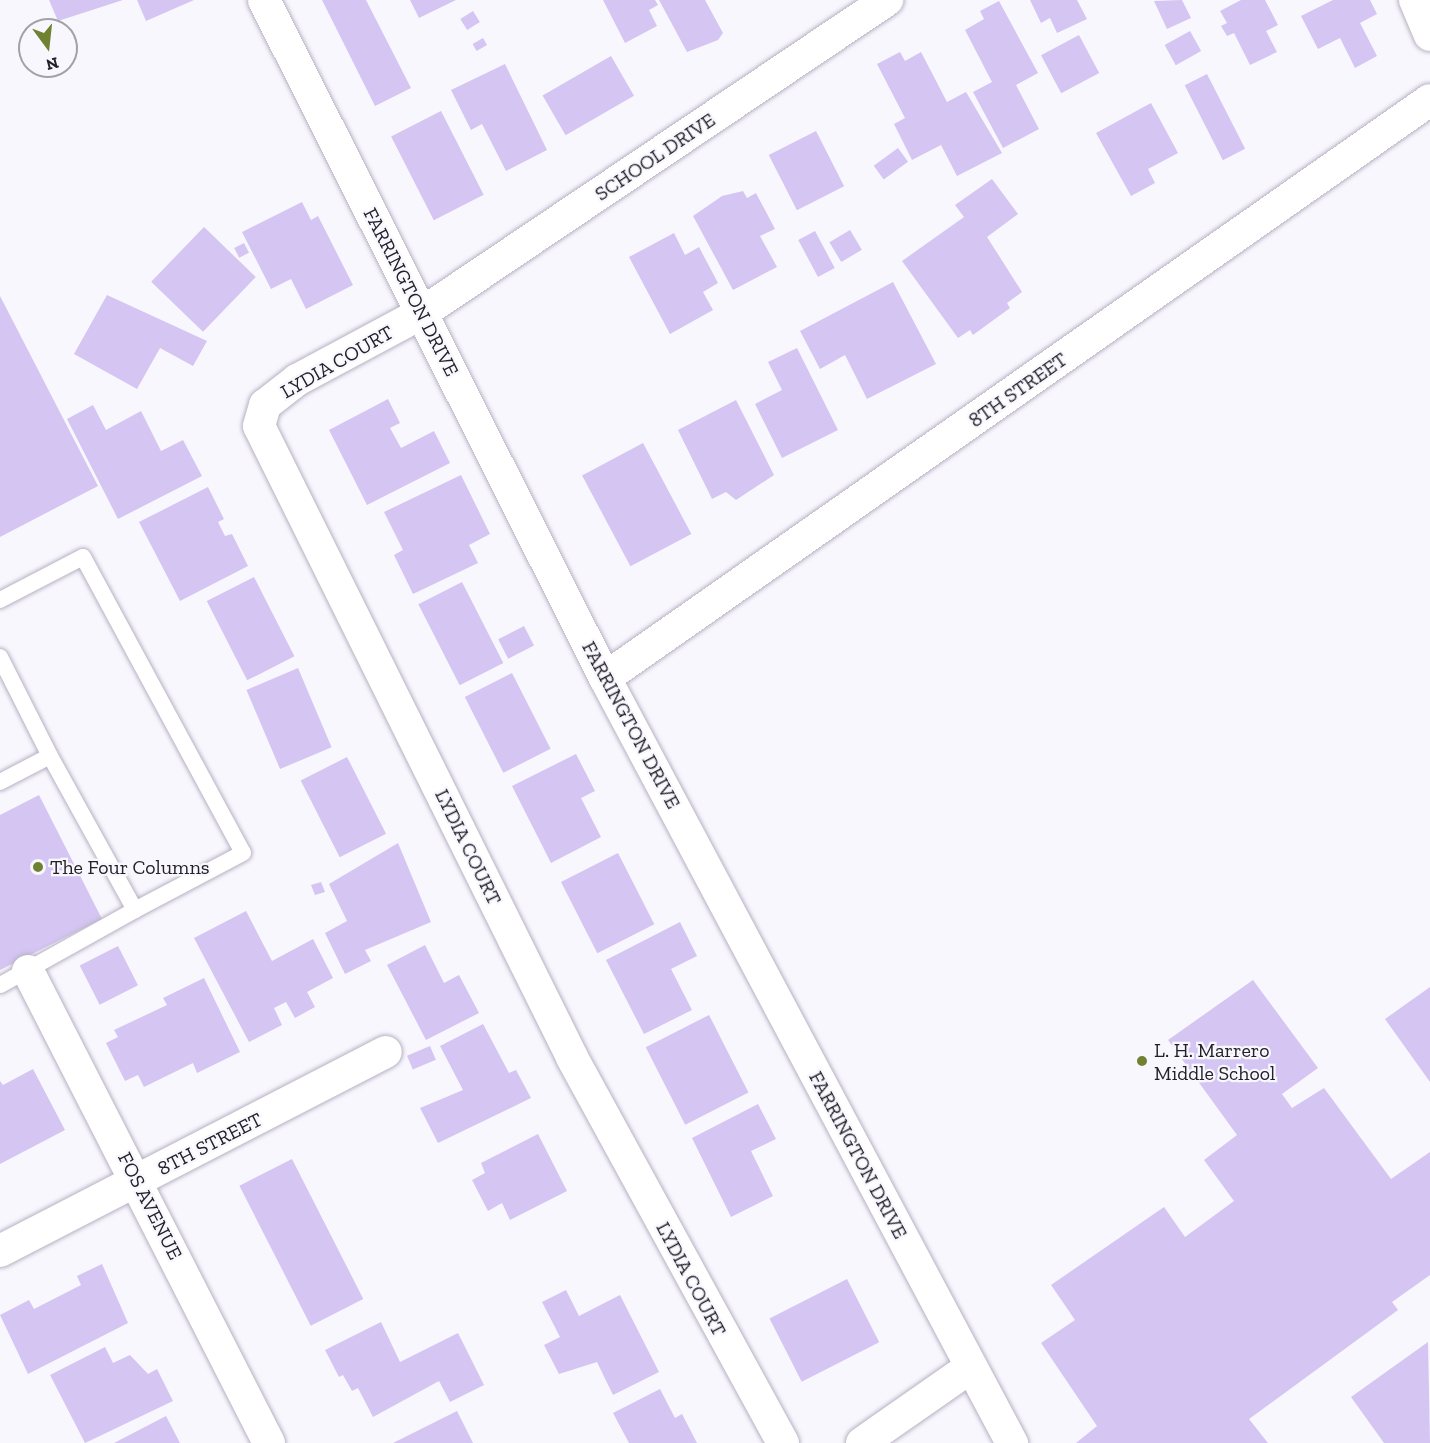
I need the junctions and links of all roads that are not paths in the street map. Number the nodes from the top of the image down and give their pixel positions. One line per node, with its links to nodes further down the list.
1 (264, 0): 6 (street, FARRINGTON DRIVE)
2 (887, 0): 6 (street, SCHOOL DRIVE)
3 (1415, 0): 4 (street)
4 (1430, 35)
5 (1430, 100): 9 (street, 8TH STREET)
6 (422, 313): 9 (street, FARRINGTON DRIVE); 20 (street, LYDIA COURT)
7 (0, 600): 12 (lane)
8 (0, 657): 10 (lane)
9 (605, 678): 18 (street, FARRINGTON DRIVE)
10 (50, 756): 11 (lane); 12 (lane)
11 (0, 783)
12 (135, 909): 13 (lane)
13 (28, 971): 14 (lane); 16 (street, FOS AVENUE)
14 (0, 985)
15 (386, 1052): 16 (street, 8TH STREET)
16 (138, 1181): 17 (street, 8TH STREET); 19 (street, FOS AVENUE)
17 (0, 1251)
18 (971, 1367): 21 (street); 22 (street, FARRINGTON DRIVE)
19 (269, 1443)
20 (783, 1443)
21 (862, 1443)
22 (1012, 1443)

